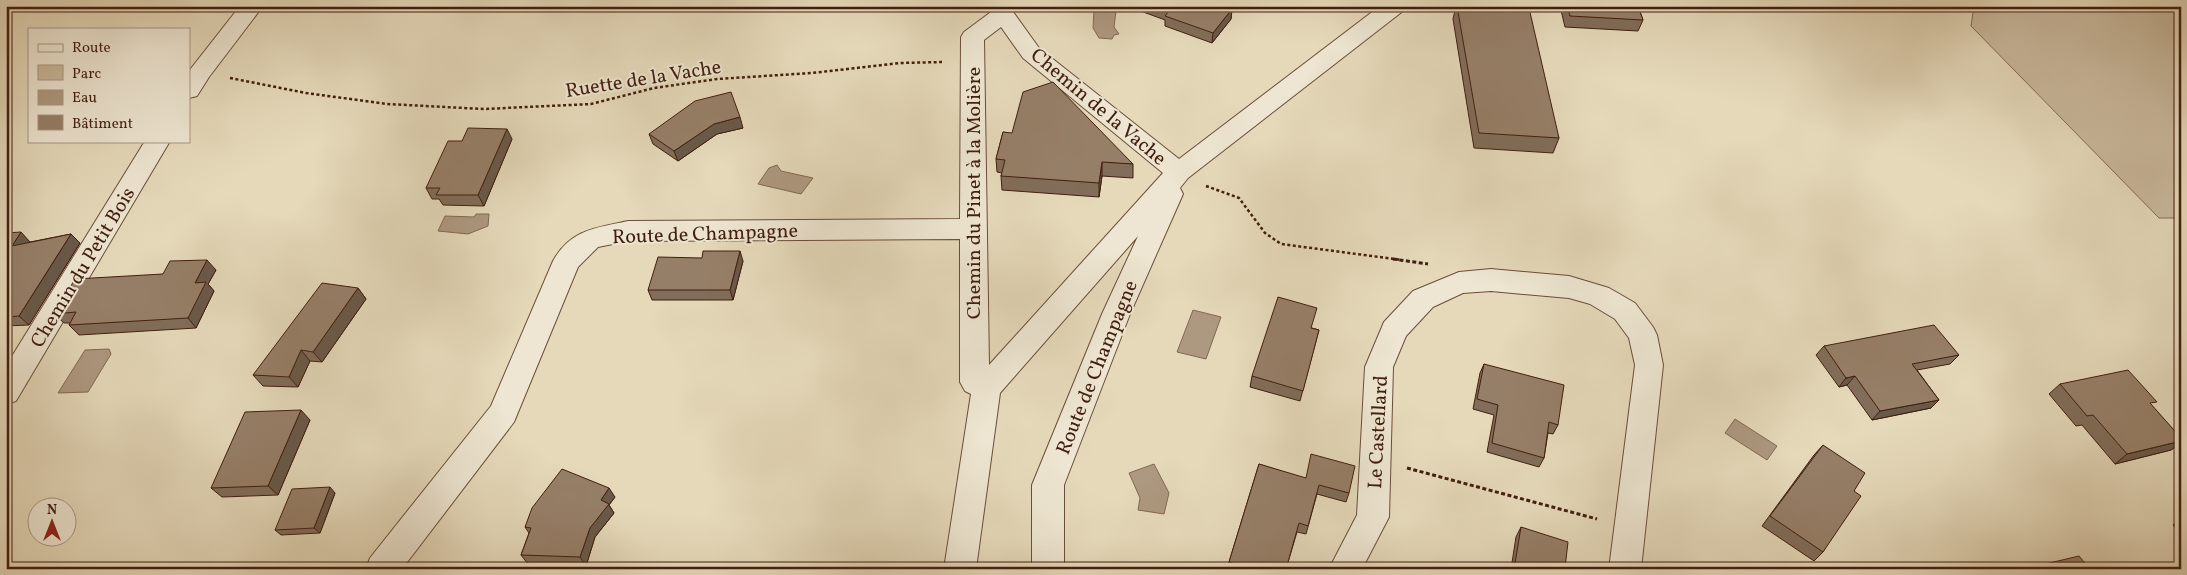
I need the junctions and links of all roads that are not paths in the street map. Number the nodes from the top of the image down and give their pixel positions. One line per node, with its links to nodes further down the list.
1 (252, 6): 4 (street)
2 (1395, 6): 6 (street, Route de Champagne)
3 (1002, 10): 6 (street, Chemin de la Vache); 7 (street, Chemin du Pinet à la Molière)
4 (194, 81)
5 (157, 142): 9 (street, Chemin du Petit Bois)
6 (1190, 180): 8 (street, Route de Champagne); 12 (street, Route de Champagne)
7 (973, 229): 8 (street, Chemin du Pinet à la Molière); 10 (street, Route de Champagne)
8 (986, 389): 11 (street)
9 (6, 392)
10 (382, 569)
11 (960, 569)
12 (1048, 569)
13 (1344, 569): 14 (street, Le Castellard)
14 (1625, 569)

